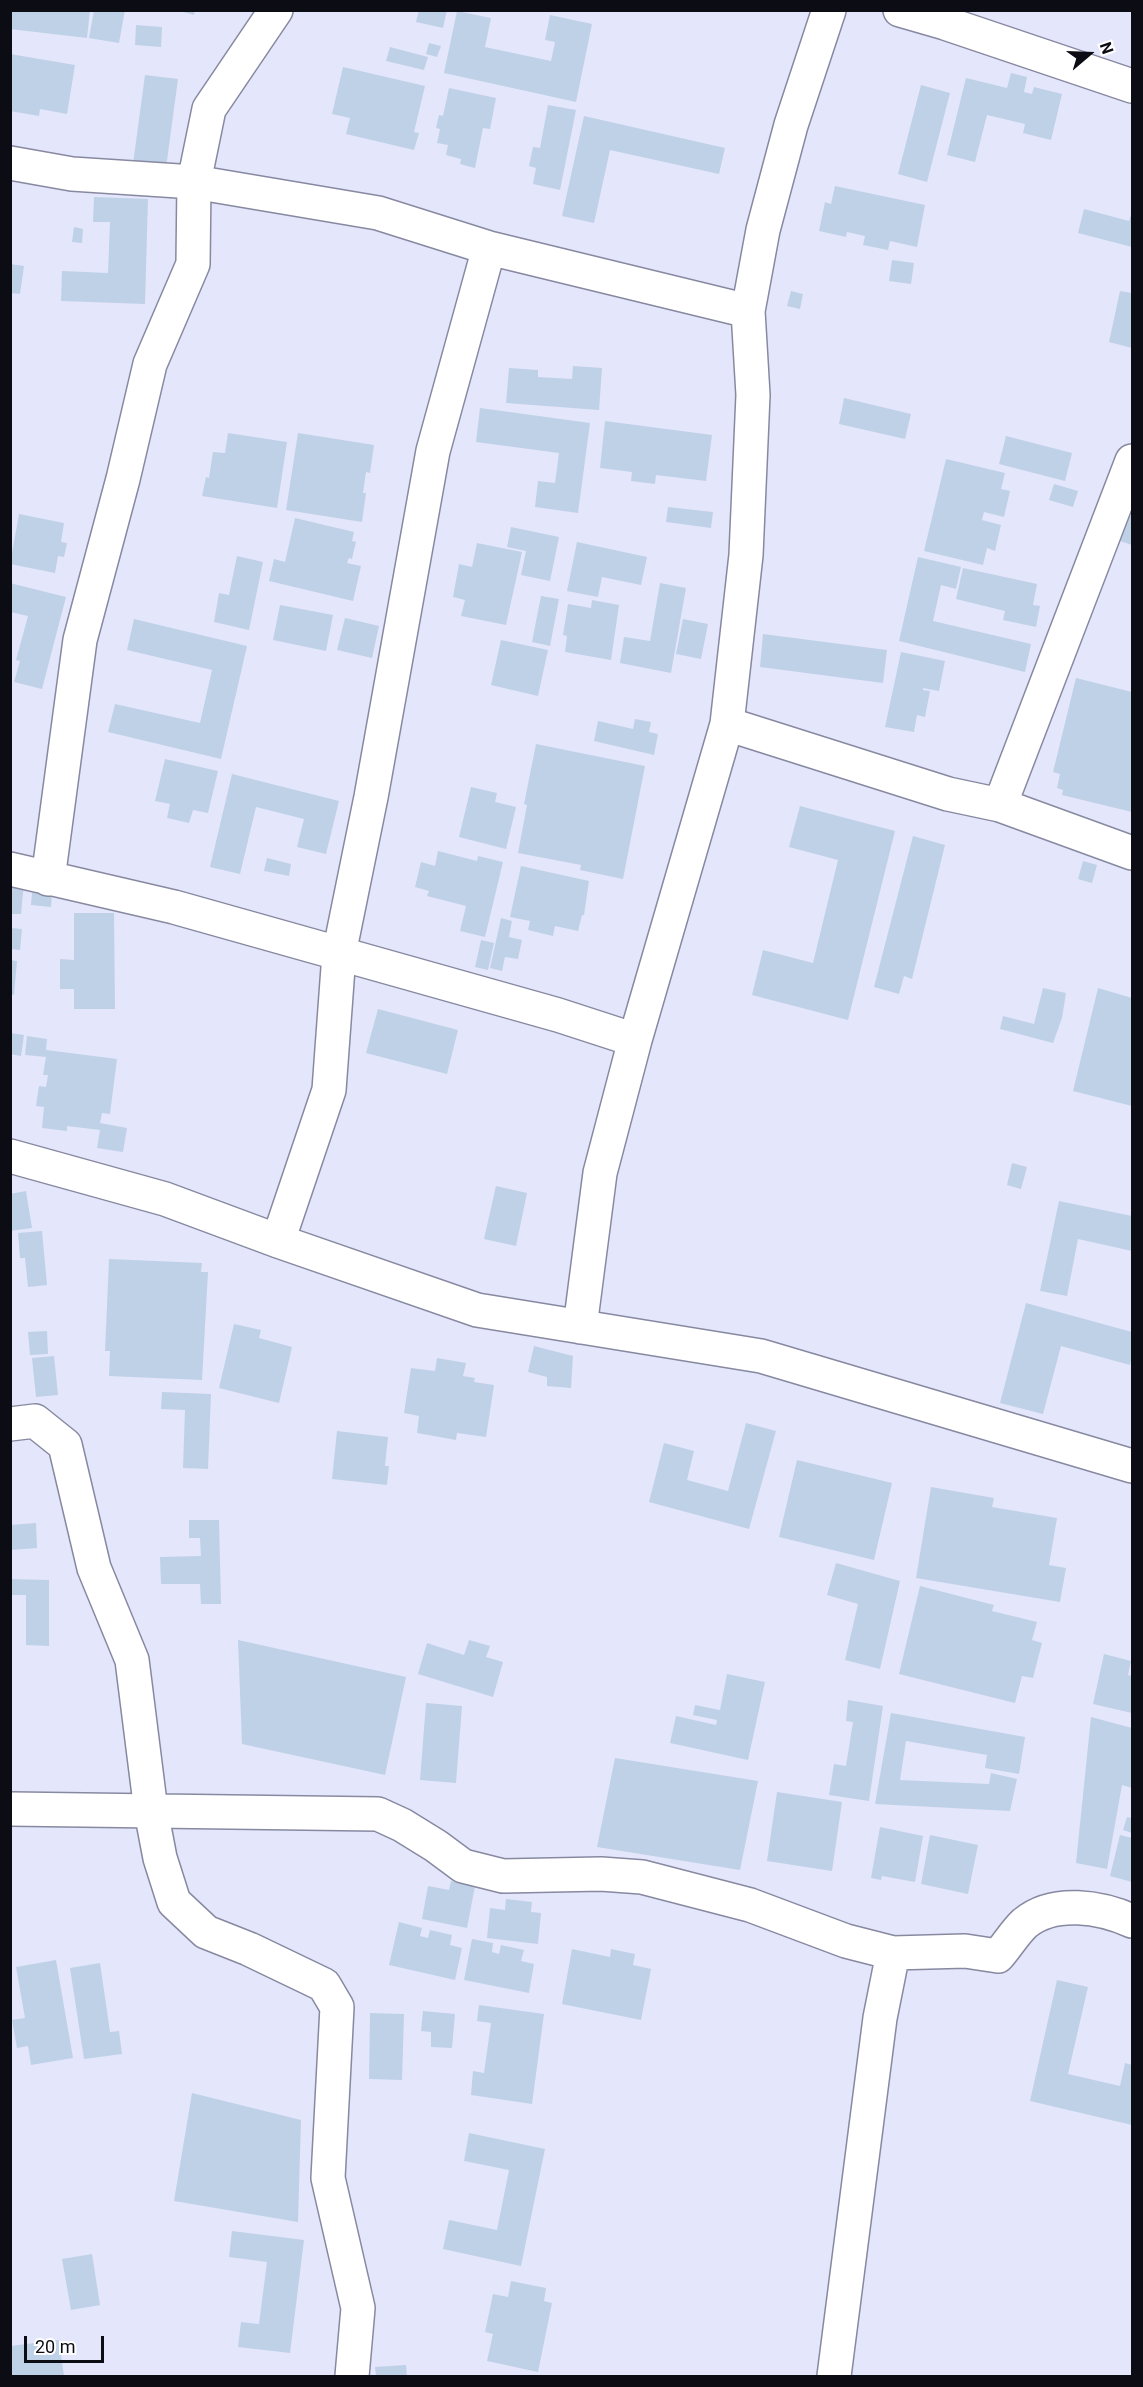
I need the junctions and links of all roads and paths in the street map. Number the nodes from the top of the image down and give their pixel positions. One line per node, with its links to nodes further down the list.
1 (276, 10): 6 (street)
2 (829, 10): 8 (street)
3 (900, 10): 4 (street)
4 (1132, 86)
5 (10, 163): 6 (street)
6 (194, 182): 7 (street); 14 (street)
7 (489, 248): 8 (street); 15 (street)
8 (748, 311): 10 (street)
9 (1132, 461): 11 (street)
10 (727, 724): 11 (street); 16 (street)
11 (1000, 806): 12 (street)
12 (1132, 852)
13 (10, 869): 14 (street)
14 (48, 879): 15 (street)
15 (339, 954): 16 (street); 18 (street)
16 (635, 1040): 19 (street)
17 (10, 1156): 18 (street)
18 (278, 1241): 19 (street)
19 (580, 1327): 21 (street)
20 (10, 1424): 23 (street)
21 (1132, 1466)
22 (10, 1809): 23 (street)
23 (151, 1811): 25 (street); 26 (street)
24 (1132, 1921): 25 (street)
25 (893, 1953): 27 (street)
26 (352, 2376)
27 (834, 2376)

